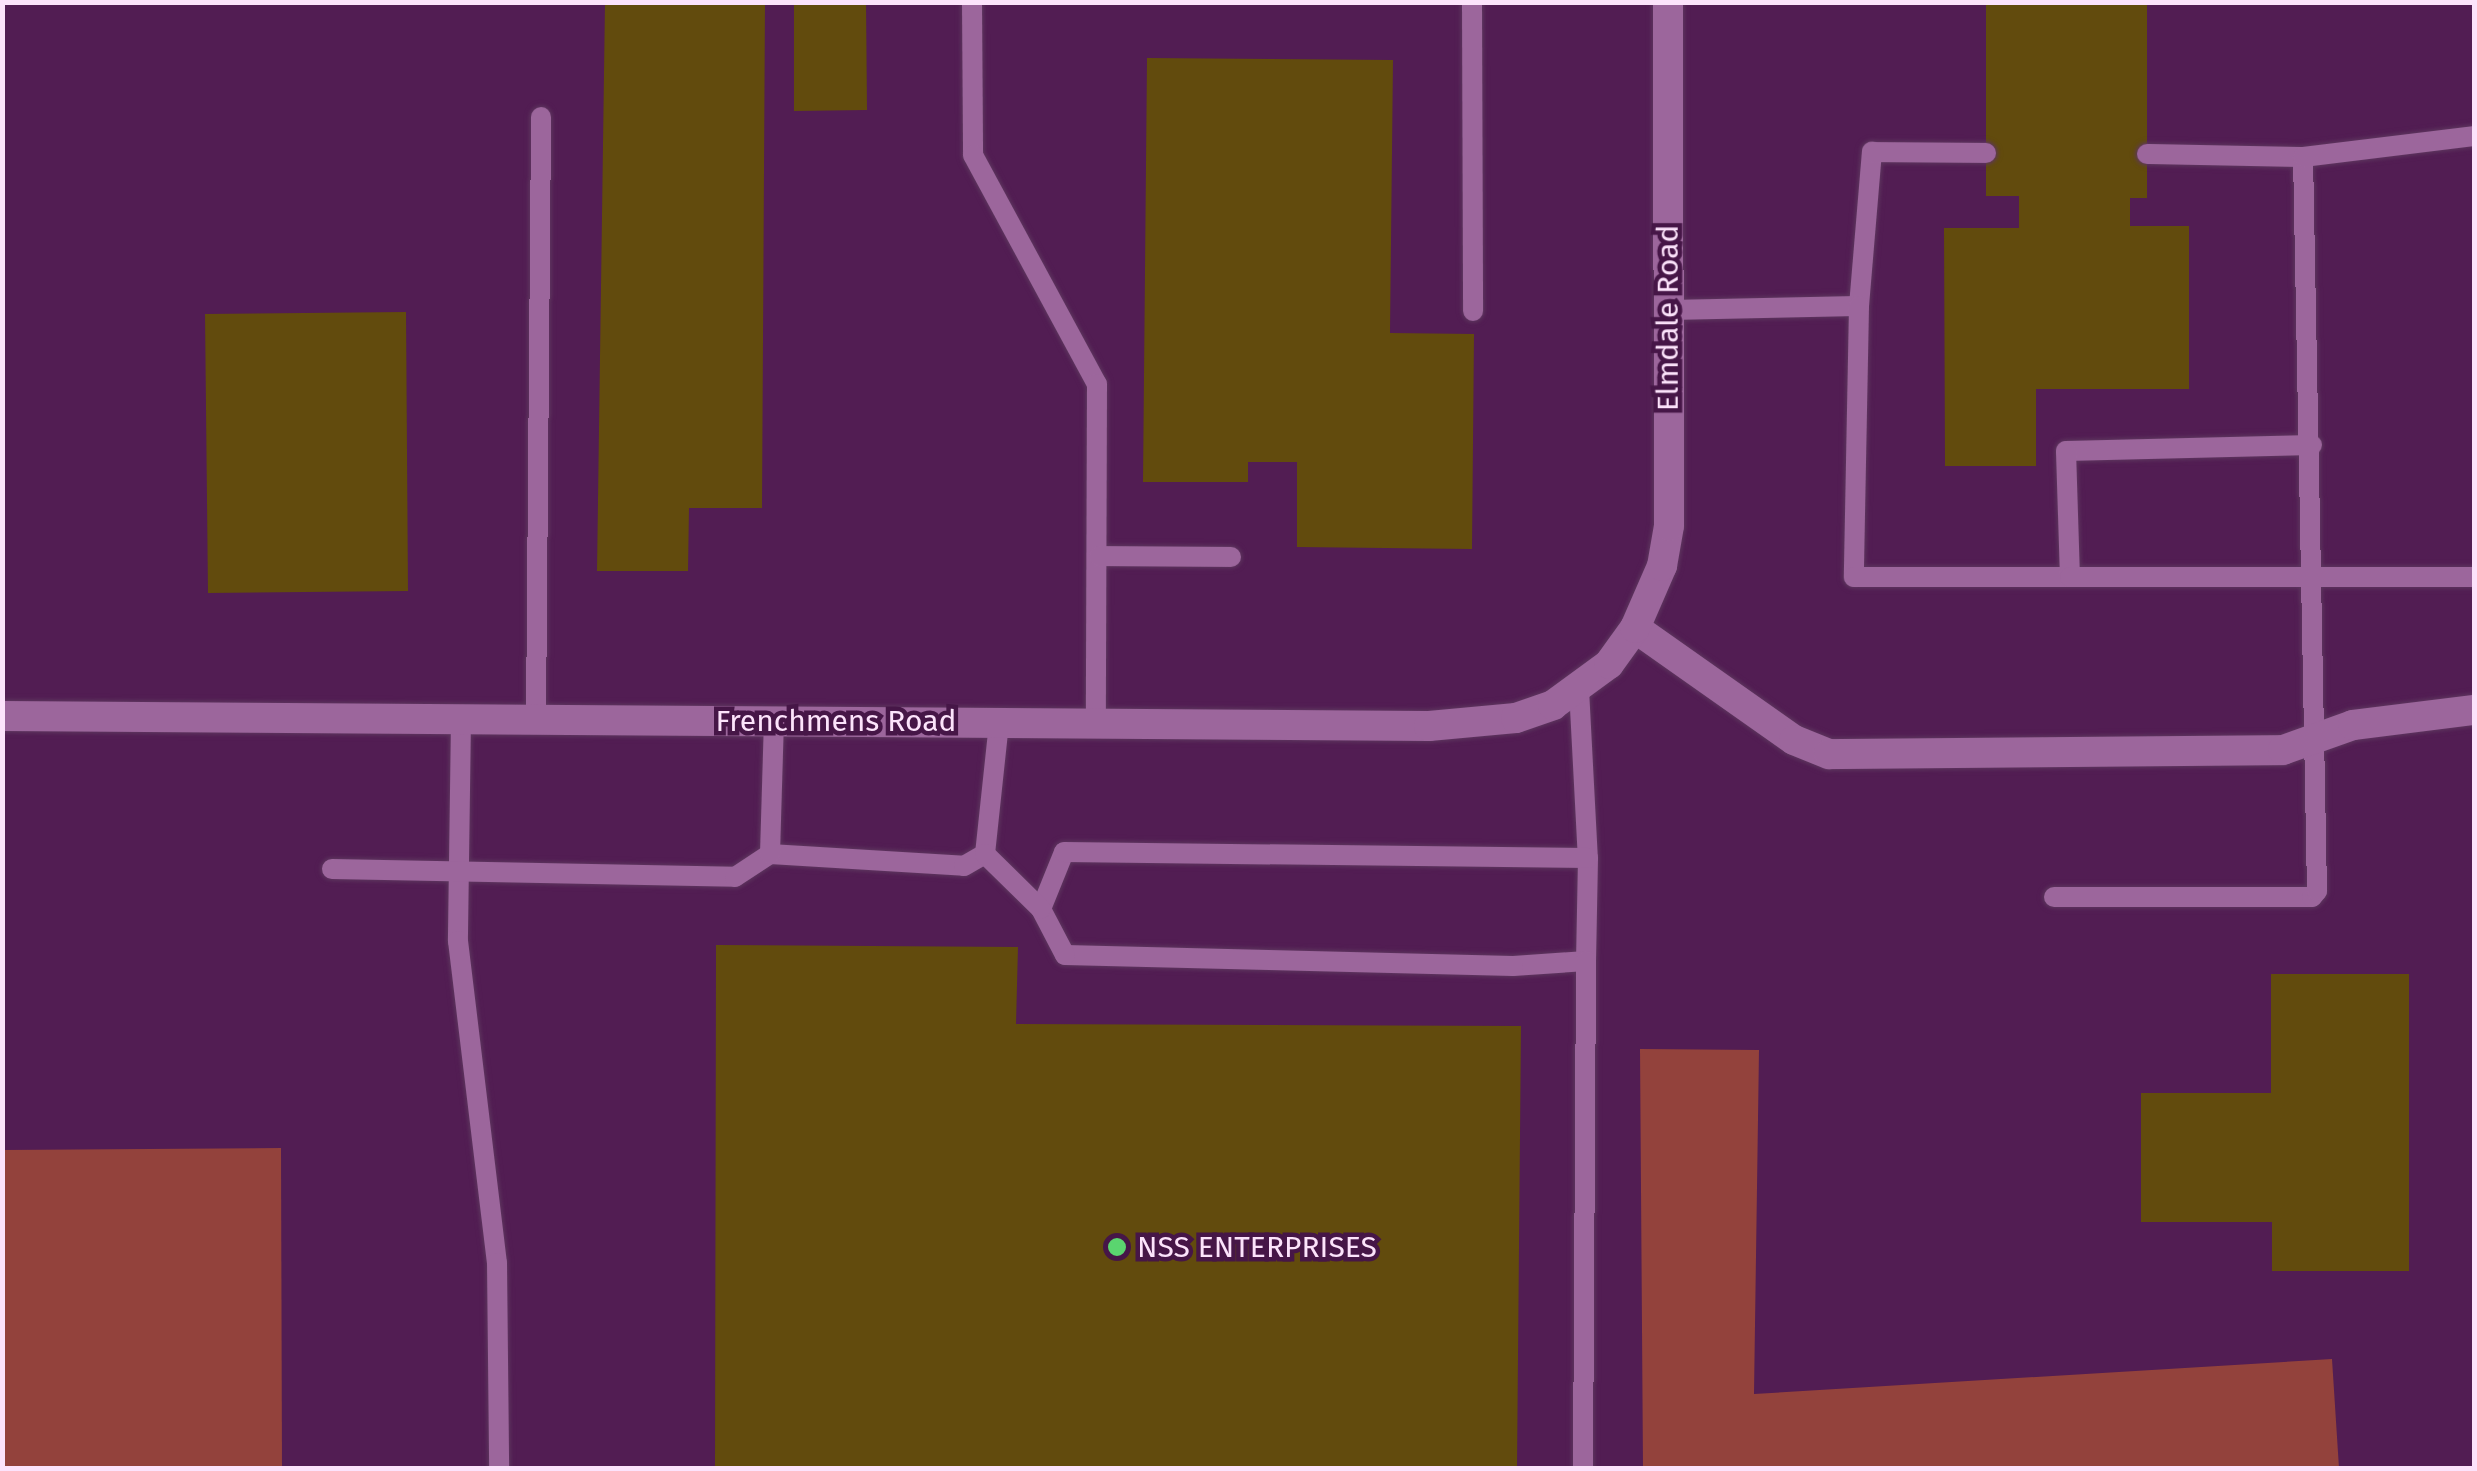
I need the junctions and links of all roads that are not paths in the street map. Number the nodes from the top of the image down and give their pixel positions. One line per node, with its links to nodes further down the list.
1 (972, 2): 13 (lane)
2 (1472, 2): 11 (lane)
3 (1668, 2): 10 (street, Elmdale Road)
4 (541, 117): 23 (lane)
5 (2474, 136): 8 (lane)
6 (1986, 153): 9 (lane)
7 (2147, 154): 8 (lane)
8 (2304, 156): 12 (lane)
9 (1858, 306): 10 (lane); 15 (lane)
10 (1668, 310): 18 (street, Elmdale Road)
11 (1473, 312)
12 (2312, 446): 15 (lane); 17 (lane)
13 (1099, 556): 14 (lane); 26 (lane)
14 (1231, 557)
15 (2070, 577): 17 (lane)
16 (2474, 577): 17 (lane)
17 (2315, 579): 27 (lane)
18 (1635, 628): 19 (street, Frenchmens Road); 27 (street)
19 (1579, 689): 26 (street, Frenchmens Road); 30 (lane)
20 (2474, 710): 27 (street)
21 (2, 716): 22 (street, Frenchmens Road)
22 (461, 718): 23 (street, Frenchmens Road); 32 (lane)
23 (536, 719): 24 (street, Frenchmens Road)
24 (774, 721): 25 (street, Frenchmens Road); 28 (lane)
25 (998, 722): 26 (street, Frenchmens Road); 29 (lane)
26 (1096, 724)
27 (2319, 736): 33 (lane)
28 (770, 854): 29 (lane); 32 (lane)
29 (985, 854): 34 (lane)
30 (1588, 858): 34 (lane); 35 (lane)
31 (332, 869): 32 (lane)
32 (458, 871): 36 (lane)
33 (2054, 897)
34 (1041, 909): 35 (lane)
35 (1586, 961): 37 (lane)
36 (498, 1468)
37 (1584, 1468)

